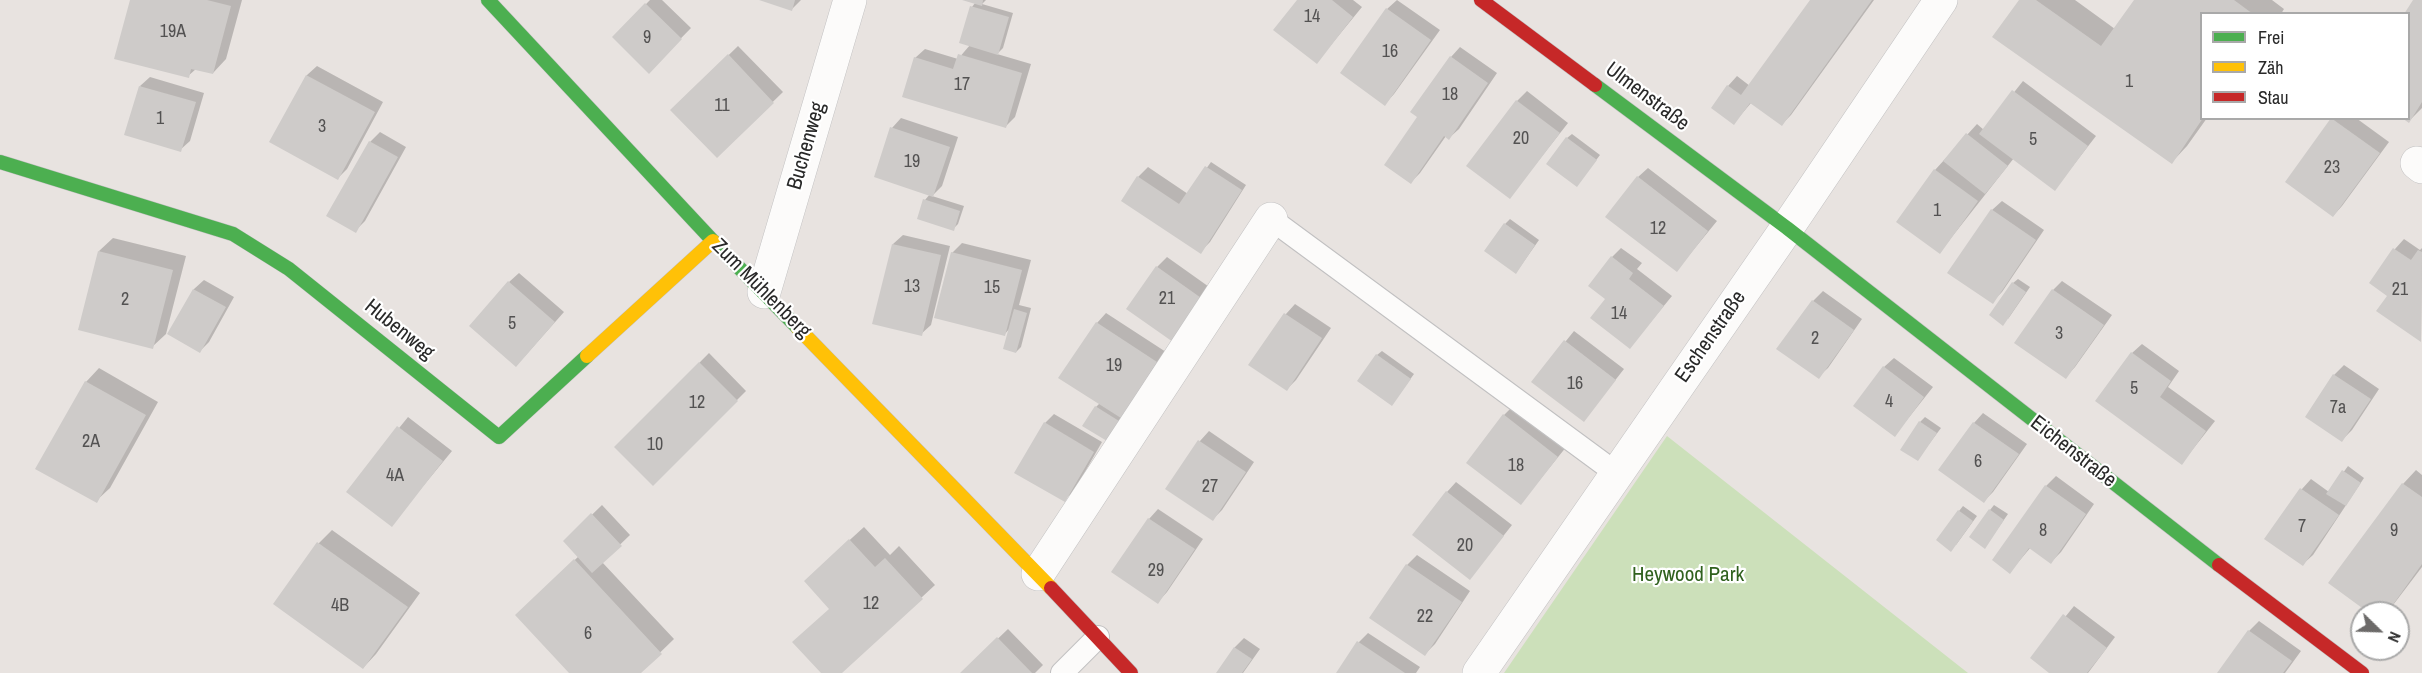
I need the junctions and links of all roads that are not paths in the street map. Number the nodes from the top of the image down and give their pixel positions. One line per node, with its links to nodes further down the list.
1 (488, 0): 8 (street, Zum Mühlenberg)
2 (850, 0): 9 (street, Buchenweg)
3 (1481, 0): 7 (street, Ulmenstraße)
4 (1941, 0): 7 (street, Eschenstraße)
5 (0, 162): 8 (street, Hubenweg)
6 (1271, 219): 10 (lane); 11 (street)
7 (1787, 228): 10 (street, Eschenstraße); 16 (street, Eichenstraße)
8 (713, 241): 9 (street, Zum Mühlenberg)
9 (764, 292): 11 (street, Zum Mühlenberg)
10 (1616, 473): 15 (street, Eschenstraße)
11 (1038, 574): 12 (street, Zum Mühlenberg)
12 (1098, 637): 13 (lane); 14 (street, Zum Mühlenberg)
13 (1062, 673)
14 (1131, 673)
15 (1479, 673)
16 (2362, 673)

